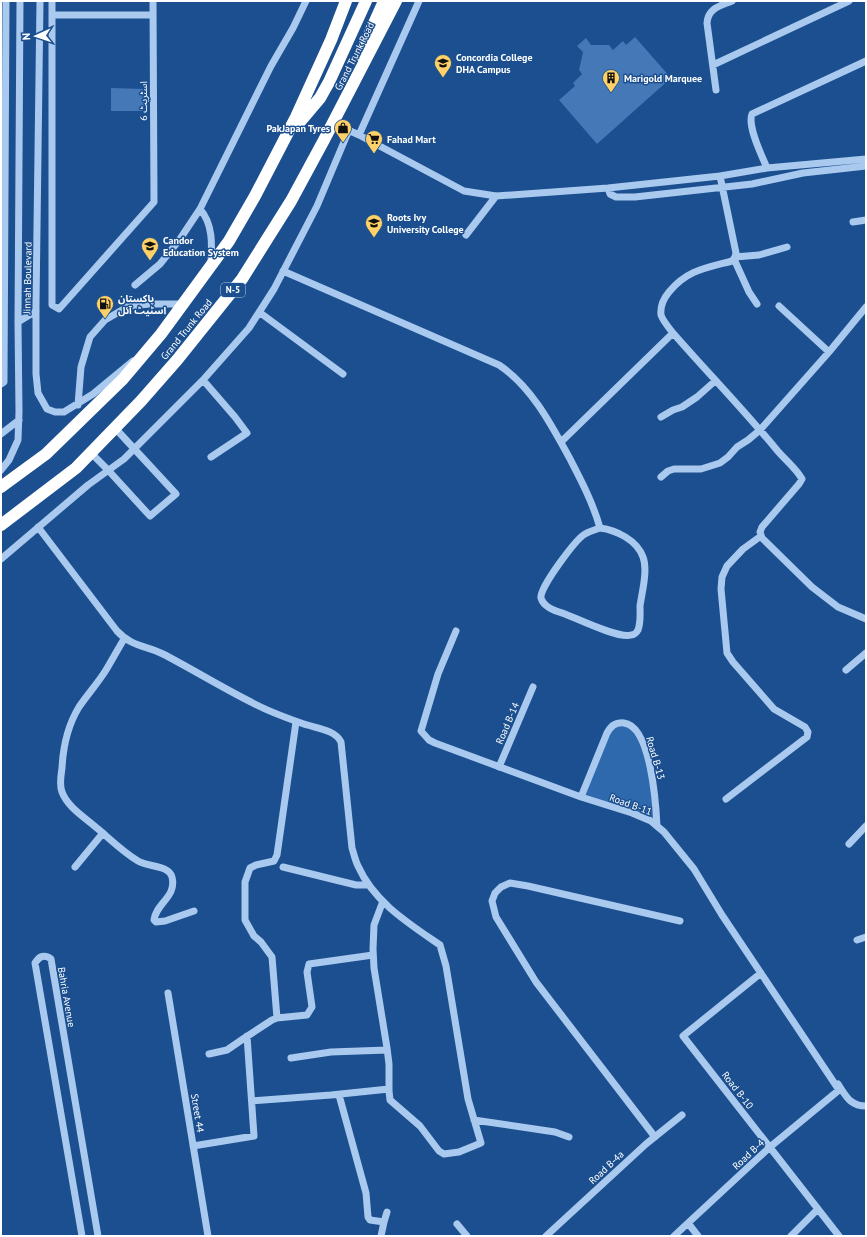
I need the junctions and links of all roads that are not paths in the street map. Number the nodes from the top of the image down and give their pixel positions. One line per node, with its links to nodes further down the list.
1 (6, 1): 16 (street)
2 (20, 1): 23 (street, Jinnah Boulevard)
3 (40, 1): 20 (street, Jinnah Boulevard)
4 (52, 1): 14 (street)
5 (153, 1): 15 (street, اسٹریٹ 6)
6 (306, 1): 35 (street)
7 (346, 1): 27 (highway, Grand Trunk Road)
8 (366, 1): 27 (highway)
9 (384, 1): 24 (highway)
10 (396, 1): 24 (highway, Grand Trunk Road / N-5)
11 (419, 1): 26 (street)
12 (732, 1): 18 (street)
13 (849, 1): 18 (street)
14 (52, 15): 15 (street); 21 (street)
15 (153, 15): 21 (street, اسٹریٹ 6)
16 (4, 23): 22 (street)
17 (866, 61): 30 (street)
18 (713, 65): 19 (street)
19 (716, 90)
20 (39, 94): 21 (street); 49 (street, Jinnah Boulevard)
21 (52, 94)
22 (6, 96): 23 (street); 40 (street)
23 (19, 96): 51 (street, Jinnah Boulevard)
24 (334, 122): 25 (street); 62 (highway, Grand Trunk Road / N-5)
25 (349, 130): 26 (street); 43 (street)
26 (359, 135): 34 (street)
27 (284, 140): 42 (highway, Grand Trunk Road)
28 (866, 158): 30 (street)
29 (866, 166): 33 (street)
30 (768, 168): 31 (street)
31 (720, 176): 32 (street); 33 (street)
32 (608, 188): 33 (street); 34 (street)
33 (723, 188): 41 (street)
34 (496, 196): 38 (street)
35 (200, 209): 42 (street); 44 (street)
36 (866, 220): 37 (street)
37 (853, 222)
38 (466, 235)
39 (787, 247): 41 (street)
40 (3, 253): 58 (street)
41 (734, 258): 46 (street); 52 (street)
42 (210, 267): 45 (highway, Grand Trunk Road)
43 (283, 271): 50 (street); 65 (street)
44 (135, 285)
45 (183, 304): 53 (highway, Grand Trunk Road); 59 (street)
46 (757, 304)
47 (779, 306): 54 (street)
48 (866, 307): 54 (street)
49 (36, 311): 51 (street); 59 (street, Jinnah Boulevard)
50 (259, 312): 55 (street); 56 (street)
51 (18, 322): 61 (street, Jinnah Boulevard)
52 (673, 333): 57 (street); 65 (street)
53 (161, 334): 59 (street, Jinnah Boulevard); 72 (highway, Grand Trunk Road)
54 (830, 352): 63 (street)
55 (343, 374)
56 (203, 380): 66 (street); 68 (street)
57 (715, 381): 60 (street); 63 (street)
58 (3, 383)
59 (78, 404)
60 (661, 416)
61 (18, 420): 64 (street); 69 (street, Jinnah Boulevard)
62 (115, 428): 66 (street); 67 (highway, Grand Trunk Road / N-5)
63 (760, 430): 71 (street); 76 (street)
64 (1, 434)
65 (561, 442): 75 (street)
66 (134, 449): 70 (street); 70 (street)
67 (91, 453): 70 (street); 73 (highway, Grand Trunk Road / N-5)
68 (211, 457)
69 (1, 470)
70 (108, 470): 74 (street)
71 (661, 477)
72 (1, 488)
73 (1, 525)
74 (38, 527): 77 (street); 80 (street)
75 (600, 528): 75 (street)
76 (761, 536): 78 (street); 87 (street)
77 (1, 559)
78 (866, 619)
79 (456, 631): 85 (street, Road B-11)
80 (124, 638): 84 (street); 90 (street)
81 (866, 653): 82 (street)
82 (846, 670)
83 (533, 687): 85 (street, Road B-14)
84 (296, 722): 94 (street); 104 (street)
85 (499, 767): 86 (street, Road B-11)
86 (581, 797): 88 (street, Road B-11); 88 (street, Road B-13)
87 (726, 799)
88 (657, 826): 101 (street, Road B-11)
89 (866, 826): 91 (street)
90 (103, 833): 92 (street); 96 (street)
91 (849, 844)
92 (75, 866)
93 (282, 867): 94 (street)
94 (369, 885): 95 (street)
95 (383, 901): 100 (street); 115 (street)
96 (194, 911)
97 (680, 921): 117 (street)
98 (866, 937): 99 (street)
99 (857, 940)
100 (374, 955): 104 (street); 106 (street)
101 (760, 973): 103 (street, Road B-11); 119 (street, Road B-10)
102 (168, 993): 118 (street, Street 44)
103 (788, 1014): 110 (street, Road B-11); 113 (street)
104 (277, 1018): 105 (street)
105 (247, 1036): 107 (street); 112 (street)
106 (387, 1050): 108 (street); 109 (street)
107 (210, 1054)
108 (291, 1058)
109 (389, 1089): 111 (street); 115 (street)
110 (839, 1090): 119 (street, Road B-4)
111 (339, 1094): 112 (street); 122 (street)
112 (252, 1101): 118 (street)
113 (866, 1106)
114 (682, 1115): 117 (street, Road B-4a)
115 (474, 1120): 116 (street)
116 (569, 1137)
117 (655, 1137): 130 (street, Road B-4a)
118 (193, 1146): 127 (street, Street 44)
119 (770, 1147): 120 (street, Road B-10); 123 (street, Road B-4)
120 (818, 1209): 133 (street); 134 (street, Road B-10)
121 (387, 1212): 122 (street)
122 (384, 1222): 128 (street)
123 (688, 1223): 131 (street, Road B-4); 132 (street)
124 (457, 1224): 129 (street)
125 (82, 1236): 126 (street, Bahria Avenue)
126 (98, 1236)
127 (208, 1236)
128 (381, 1236)
129 (467, 1236)
130 (546, 1236)
131 (674, 1236)
132 (698, 1236)
133 (791, 1236)
134 (839, 1236)

